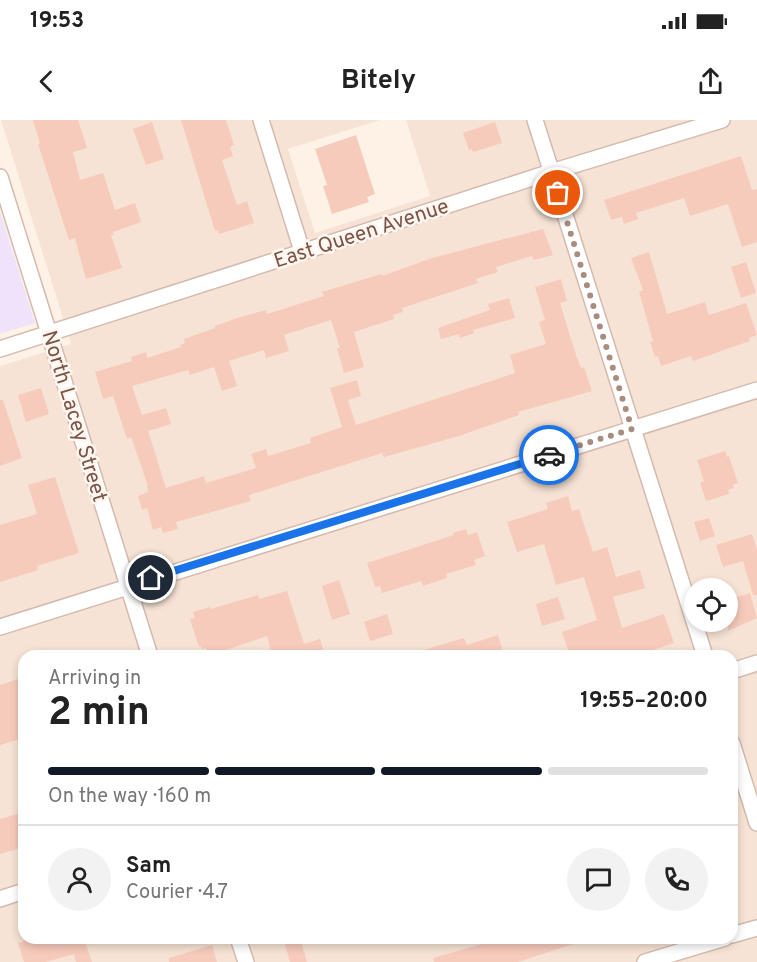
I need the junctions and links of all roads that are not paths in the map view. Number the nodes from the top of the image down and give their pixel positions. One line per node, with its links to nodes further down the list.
1 (261, 120): 6 (street)
2 (535, 120): 4 (street)
3 (722, 120): 4 (street, East Queen Avenue)
4 (551, 172): 6 (street, East Queen Avenue); 10 (street)
5 (0, 177): 7 (street, North Lacey Street)
6 (302, 251): 7 (street, East Queen Avenue)
7 (50, 333): 8 (street, East Queen Avenue); 11 (street, North Lacey Street)
8 (0, 349)
9 (757, 390): 10 (street)
10 (632, 429): 11 (street); 14 (street)
11 (128, 585): 12 (street); 13 (street, North Lacey Street)
12 (0, 627)
13 (148, 650)
14 (703, 650)
15 (757, 663): 16 (street)
16 (738, 669)
17 (738, 762): 18 (street)
18 (757, 823)
19 (18, 893): 20 (street)
20 (0, 899)
21 (757, 928): 22 (street)
22 (738, 933)
23 (240, 944): 25 (street)
24 (705, 944): 26 (street)
25 (246, 962)
26 (645, 962)

